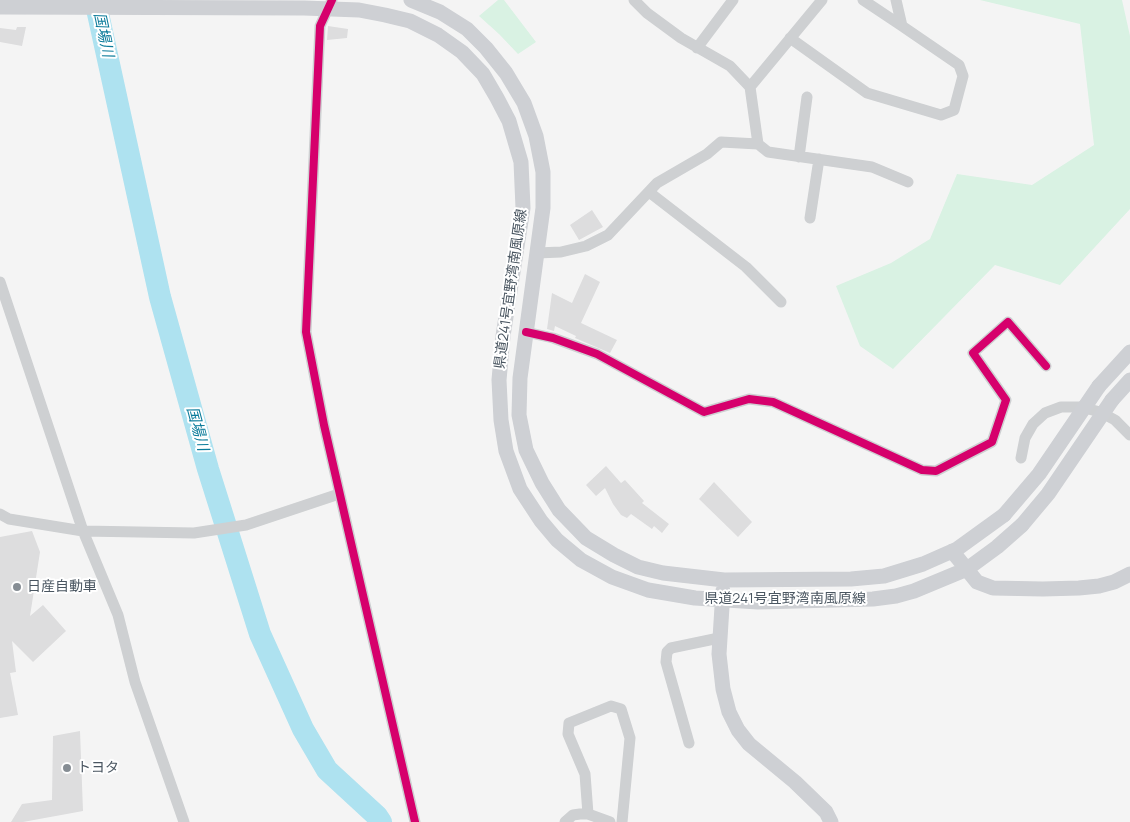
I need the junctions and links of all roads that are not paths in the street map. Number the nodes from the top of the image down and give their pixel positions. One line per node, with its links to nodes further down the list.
1 (411, 0): 20 (main road, 県道241号宜野湾南風原線)
2 (634, 0): 11 (street)
3 (733, 0): 11 (street)
4 (822, 0): 10 (street)
5 (863, 0): 9 (street)
6 (896, 0): 9 (street)
7 (331, 4): 8 (main road, 県道241号宜野湾南風原線); 29 (street); 36 (main road, 県道241号宜野湾南風原線)
8 (0, 7)
9 (902, 26): 10 (street)
10 (790, 38): 12 (street)
11 (697, 48): 12 (street)
12 (750, 87): 14 (street)
13 (807, 97): 15 (street)
14 (758, 144): 15 (street); 18 (street)
15 (799, 156): 16 (street)
16 (820, 159): 17 (street); 19 (street)
17 (908, 182)
18 (649, 192): 20 (street); 22 (street)
19 (810, 218)
20 (537, 253): 23 (main road, 県道241号宜野湾南風原線)
21 (0, 282): 31 (street)
22 (781, 302)
23 (526, 332): 25 (street); 35 (main road, 県道241号宜野湾南風原線)
24 (1130, 352): 32 (main road, 県道241号宜野湾南風原線, bridge)
25 (1046, 366)
26 (1130, 380): 33 (main road, 県道241号宜野湾南風原線, bridge)
27 (1130, 435): 28 (street)
28 (1021, 458)
29 (339, 494): 31 (street); 41 (street)
30 (0, 514): 31 (street)
31 (83, 531): 40 (street)
32 (952, 551): 33 (main road); 35 (main road, 県道241号宜野湾南風原線)
33 (967, 569): 34 (main road); 36 (main road, 県道241号宜野湾南風原線)
34 (1130, 574)
35 (724, 580): 36 (main road)
36 (722, 600): 37 (main road)
37 (719, 638): 38 (street); 45 (main road)
38 (689, 743)
39 (588, 814): 42 (street); 43 (street); 44 (street)
40 (184, 822)
41 (416, 822)
42 (565, 822)
43 (610, 822)
44 (622, 822)
45 (831, 822)

